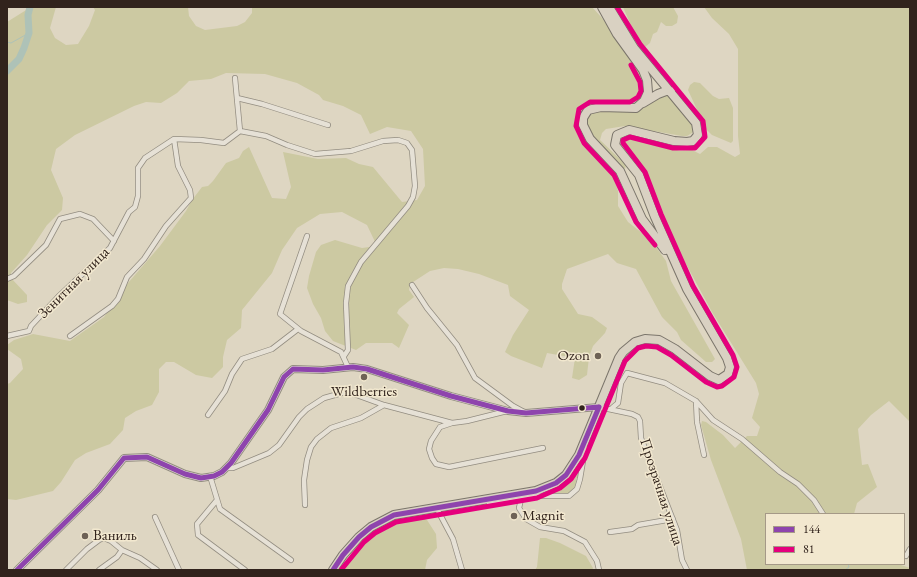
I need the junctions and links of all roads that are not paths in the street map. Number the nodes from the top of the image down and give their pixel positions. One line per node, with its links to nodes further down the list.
1 (602, 7): 6 (highway)
2 (609, 7): 4 (highway)
3 (235, 78): 5 (street)
4 (671, 91): 6 (highway); 10 (highway)
5 (237, 98): 7 (street); 8 (street)
6 (641, 104): 11 (highway)
7 (328, 125)
8 (240, 131): 9 (street); 20 (street)
9 (174, 139): 13 (street, Зенитная улица); 19 (street)
10 (657, 222): 11 (highway); 15 (highway)
11 (646, 225): 15 (highway)
12 (307, 236): 17 (street)
13 (114, 241): 14 (street); 18 (street, Зенитная улица)
14 (7, 279)
15 (683, 280): 24 (highway)
16 (412, 285): 27 (street)
17 (298, 329): 20 (street); 28 (street)
18 (7, 336)
19 (70, 336)
20 (344, 356): 21 (street)
21 (348, 367): 26 (street); 33 (street)
22 (696, 401): 25 (street); 32 (street); 40 (street)
23 (384, 405): 29 (street); 33 (street); 38 (street)
24 (599, 407): 25 (street, Прозрачная улица); 27 (street); 30 (highway)
25 (612, 408): 42 (street, Прозрачная улица)
26 (508, 410): 27 (street); 29 (street)
27 (526, 412)
28 (208, 415)
29 (452, 423): 31 (street)
30 (585, 441): 35 (street); 37 (highway)
31 (543, 448)
32 (704, 455)
33 (226, 468): 34 (street)
34 (210, 476): 36 (street); 48 (street)
35 (521, 499): 37 (street); 56 (street)
36 (217, 500): 47 (street); 53 (street)
37 (478, 501): 39 (highway)
38 (305, 505)
39 (436, 508): 54 (highway); 55 (street)
40 (822, 513)
41 (155, 517): 52 (street)
42 (673, 519): 43 (street); 57 (street, Прозрачная улица)
43 (610, 532)
44 (910, 549): 46 (street)
45 (122, 550): 49 (street); 50 (street); 51 (street)
46 (907, 556)
47 (291, 560)
48 (17, 570)
49 (66, 570)
50 (99, 570)
51 (156, 570)
52 (179, 570)
53 (245, 570)
54 (333, 570)
55 (462, 570)
56 (599, 570)
57 (686, 570)

